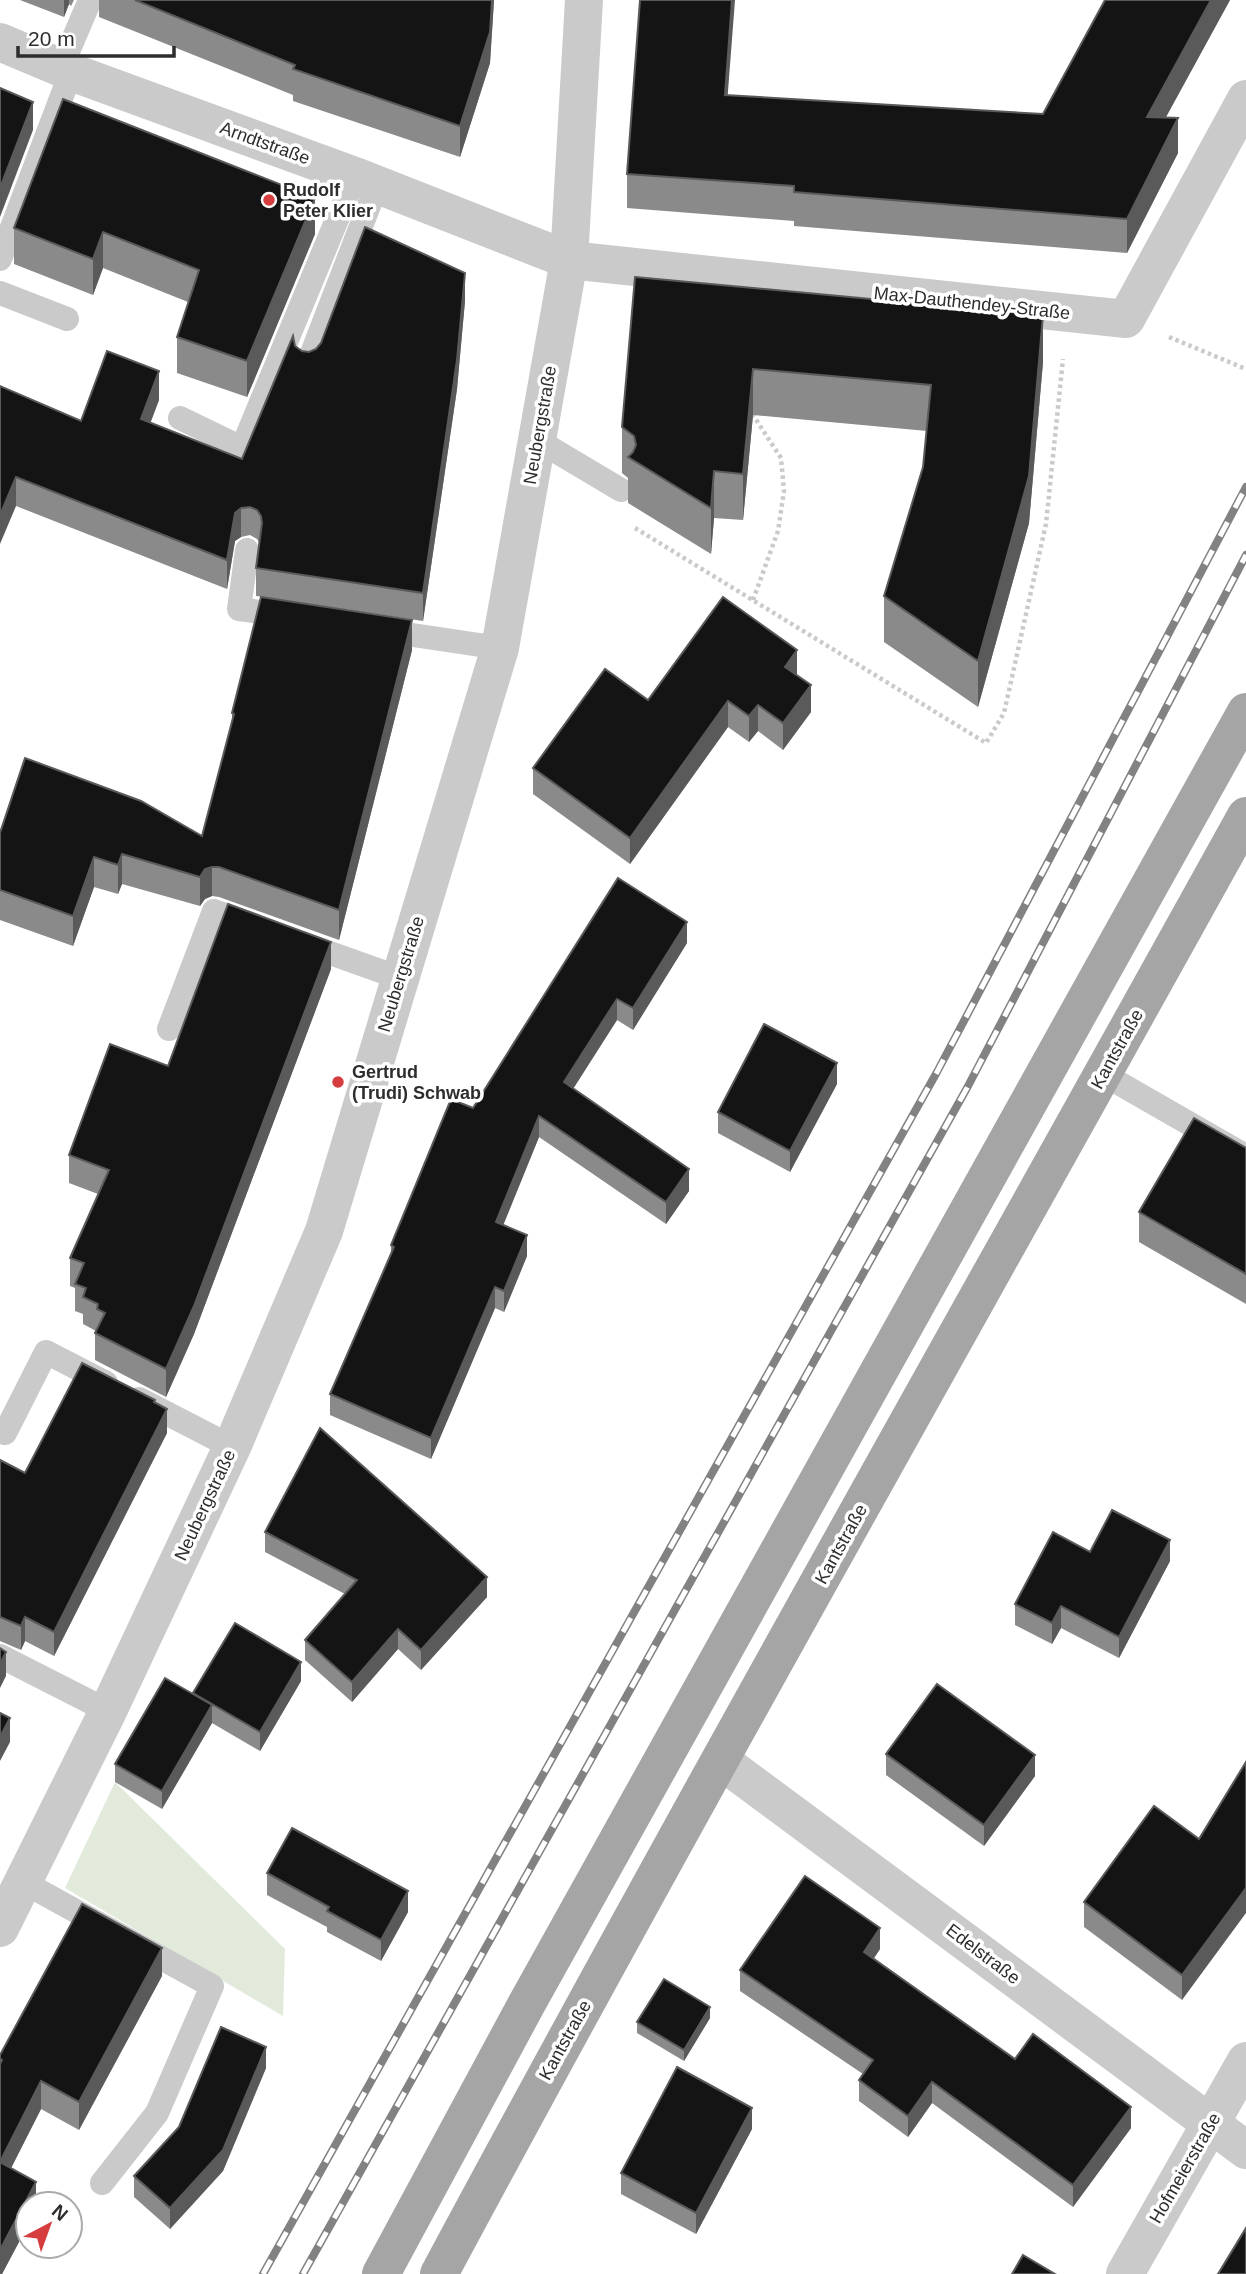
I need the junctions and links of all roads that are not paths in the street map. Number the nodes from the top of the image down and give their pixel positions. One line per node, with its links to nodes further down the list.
1 (90, 0): 4 (lane)
2 (584, 0): 8 (street, Neubergstraße)
3 (0, 42): 4 (street, Arndtstraße)
4 (66, 70): 6 (street, Arndtstraße); 7 (lane)
5 (1246, 99): 8 (street, Max-Dauthendey-Straße)
6 (366, 180): 8 (street, Arndtstraße); 11 (lane); 12 (lane)
7 (0, 259)
8 (569, 260): 13 (street, Neubergstraße)
9 (0, 293): 10 (lane)
10 (67, 319)
11 (307, 366)
12 (180, 418)
13 (537, 440): 14 (lane); 18 (street, Neubergstraße)
14 (621, 490)
15 (247, 550): 16 (lane)
16 (307, 619)
17 (362, 628): 18 (lane)
18 (500, 648): 21 (street, Neubergstraße)
19 (1246, 712): 36 (main road)
20 (1246, 816): 23 (main road, Kantstraße)
21 (400, 978): 22 (lane); 26 (street, Neubergstraße)
22 (169, 1029)
23 (1103, 1074): 24 (lane); 29 (main road, Kantstraße)
24 (1246, 1156)
25 (0, 1431): 26 (lane)
26 (232, 1447): 28 (street, Neubergstraße)
27 (0, 1656): 28 (lane)
28 (108, 1711): 30 (street, Neubergstraße)
29 (719, 1760): 33 (street, Edelstraße); 37 (main road, Kantstraße)
30 (23, 1882): 31 (street, Neubergstraße); 35 (lane)
31 (0, 1928)
32 (1246, 2062): 33 (street, Hofmeierstraße)
33 (1210, 2123): 34 (street, Edelstraße); 38 (street, Hofmeierstraße)
34 (1246, 2150)
35 (102, 2183)
36 (382, 2274)
37 (439, 2274)
38 (1125, 2274)

